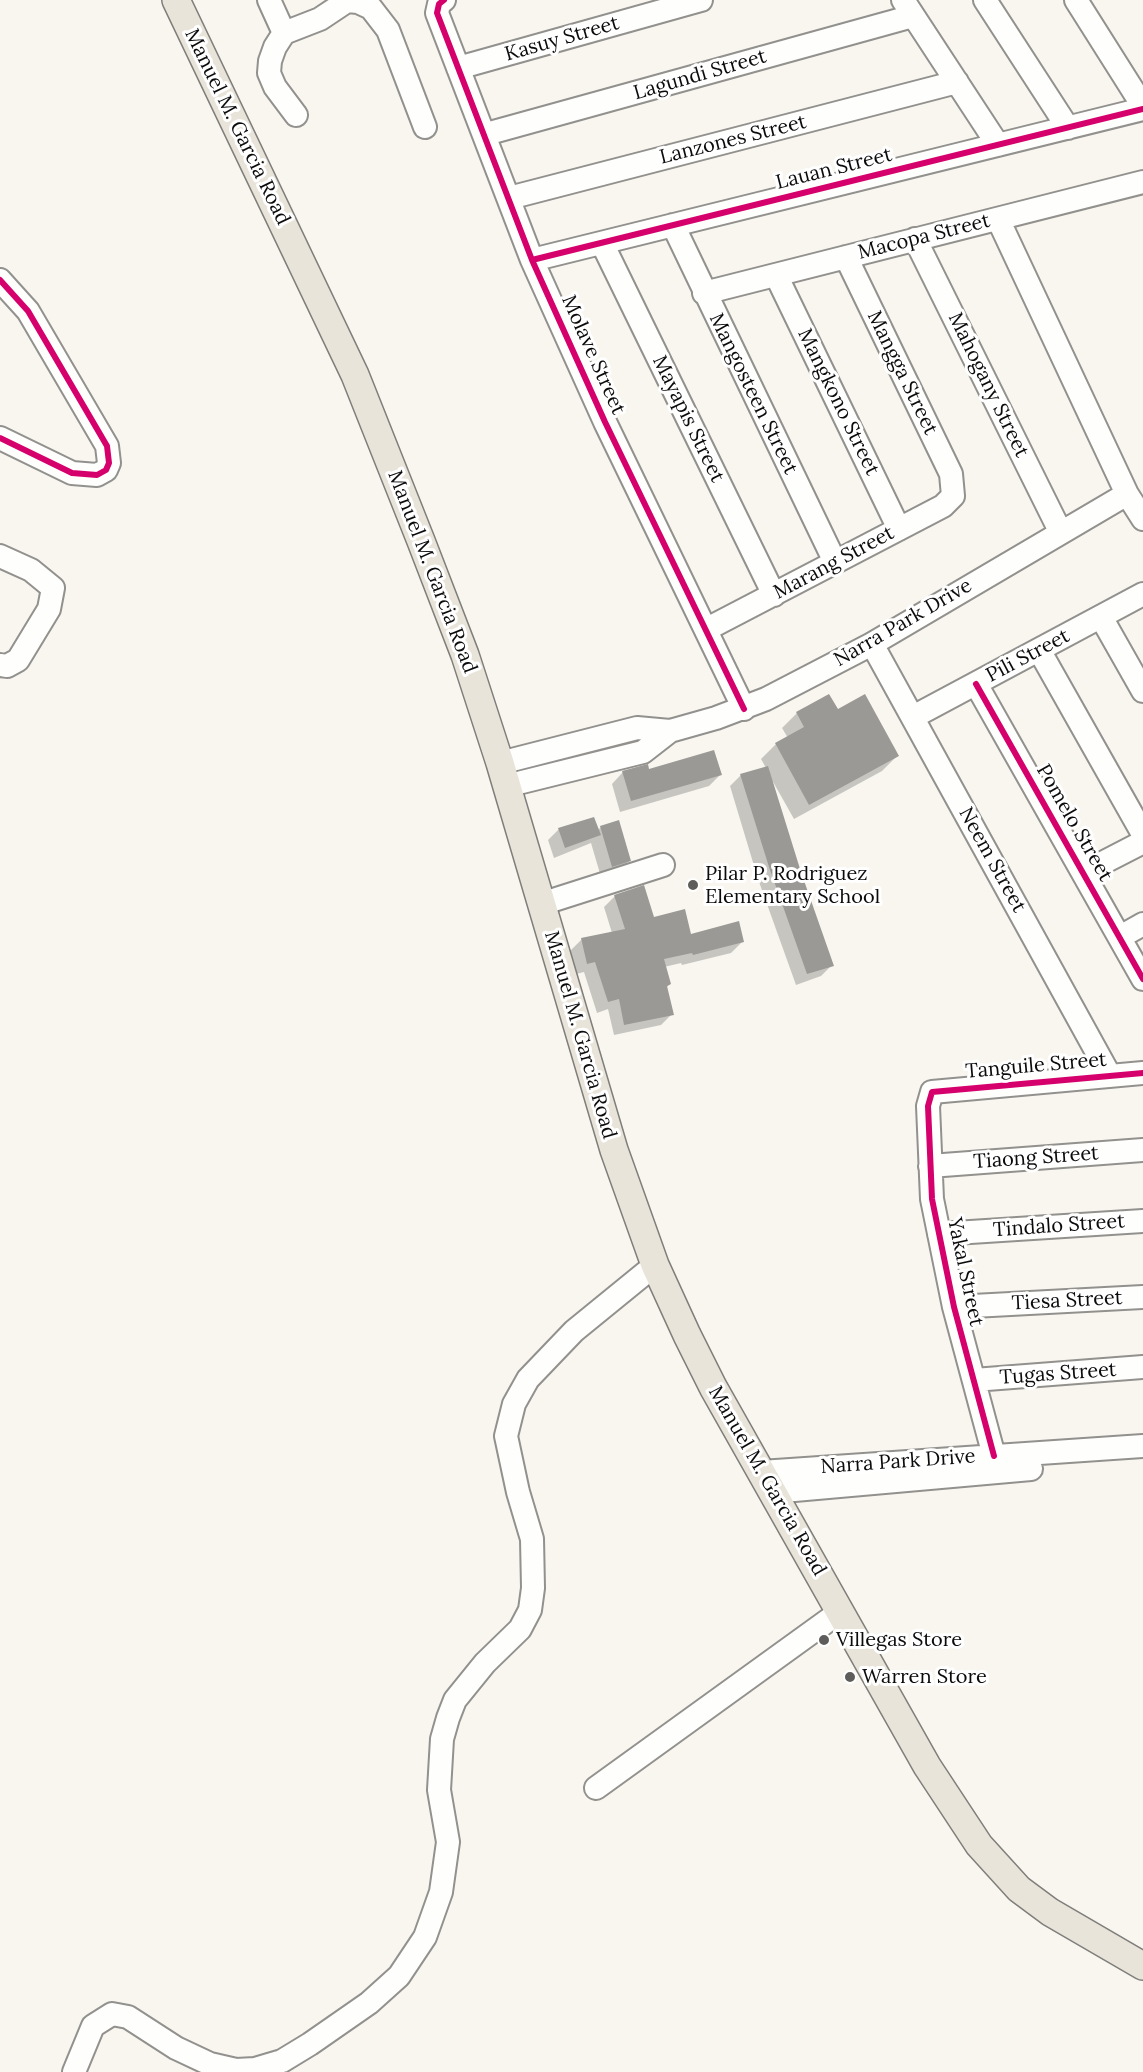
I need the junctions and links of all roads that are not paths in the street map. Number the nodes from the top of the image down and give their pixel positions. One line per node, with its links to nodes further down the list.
1 (176, 0): 47 (main road, Manuel M. Garcia Road)
2 (269, 0): 8 (street)
3 (701, 0): 9 (street, Kasuy Street)
4 (985, 0): 14 (street)
5 (1076, 0): 11 (street)
6 (442, 2): 9 (street, Molave Street)
7 (908, 8): 10 (street); 15 (street, Lagundi Street)
8 (284, 33): 12 (street); 13 (street)
9 (458, 68): 15 (street, Molave Street)
10 (957, 82): 16 (street); 18 (street, Lanzones Street)
11 (1143, 108): 14 (street, Lauan Street)
12 (296, 115)
13 (425, 127)
14 (1068, 128): 16 (street, Lauan Street)
15 (486, 134): 18 (street, Molave Street)
16 (998, 145): 20 (street, Lauan Street)
17 (1143, 182): 19 (street, Macopa Street)
18 (509, 198): 24 (street, Molave Street)
19 (998, 219): 21 (street, Macopa Street); 30 (street)
20 (673, 225): 22 (street, Lauan Street); 27 (street, Mangosteen Street)
21 (915, 240): 23 (street, Macopa Street); 33 (street, Mahogany Street)
22 (602, 243): 24 (street, Lauan Street); 37 (street, Mayapis Street)
23 (846, 257): 25 (street, Macopa Street); 29 (street, Mangga Street)
24 (532, 260): 39 (street, Molave Street)
25 (776, 274): 27 (street, Macopa Street); 32 (street, Mangkono Street)
26 (0, 280): 28 (street)
27 (704, 293): 35 (street, Mangosteen Street)
28 (0, 438)
29 (955, 491): 32 (street, Marang Street)
30 (1127, 494): 31 (street); 33 (street, Narra Park Drive)
31 (1143, 519)
32 (899, 529): 35 (street, Marang Street)
33 (1060, 531): 40 (street, Narra Park Drive)
34 (0, 556): 42 (street)
35 (835, 562): 37 (street, Marang Street)
36 (1143, 594): 38 (street, Pili Street)
37 (774, 595): 39 (street, Marang Street)
38 (1101, 617): 41 (street, Pili Street); 44 (street)
39 (707, 629): 45 (street, Molave Street)
40 (872, 644): 45 (street, Narra Park Drive); 46 (street, Neem Street)
41 (1039, 650): 43 (street, Pili Street); 48 (street)
42 (0, 665)
43 (976, 684): 46 (street, Pili Street); 51 (street, Pomelo Street)
44 (1143, 691)
45 (744, 709): 47 (street, Narra Park Drive)
46 (913, 717): 57 (street, Neem Street)
47 (503, 774): 52 (main road, Manuel M. Garcia Road)
48 (1143, 834)
49 (1143, 842): 51 (street)
50 (663, 865): 52 (street)
51 (1083, 873): 54 (street, Pomelo Street)
52 (541, 904): 63 (main road, Manuel M. Garcia Road)
53 (1143, 924): 54 (street)
54 (1120, 937): 55 (street, Pomelo Street)
55 (1143, 979)
56 (1143, 1073): 57 (street, Tanguile Street)
57 (1110, 1076): 58 (street, Tanguile Street)
58 (932, 1092): 60 (street, Yakal Street)
59 (1143, 1150): 60 (street, Tiaong Street)
60 (930, 1166): 62 (street, Yakal Street)
61 (1143, 1221): 62 (street, Tindalo Street)
62 (939, 1234): 65 (street, Yakal Street)
63 (654, 1264): 71 (main road, Manuel M. Garcia Road); 75 (street)
64 (1143, 1297): 65 (street, Tiesa Street)
65 (954, 1307): 67 (street, Yakal Street)
66 (1143, 1367): 67 (street, Tugas Street)
67 (974, 1380): 69 (street, Yakal Street)
68 (1143, 1446): 69 (street, Narra Park Drive)
69 (994, 1456): 71 (street, Narra Park Drive)
70 (1143, 1459): 71 (street, Narra Park Drive)
71 (766, 1482): 72 (main road, Manuel M. Garcia Road)
72 (841, 1611): 73 (street); 74 (main road, Manuel M. Garcia Road)
73 (596, 1788)
74 (1143, 1966)
75 (74, 2072)

